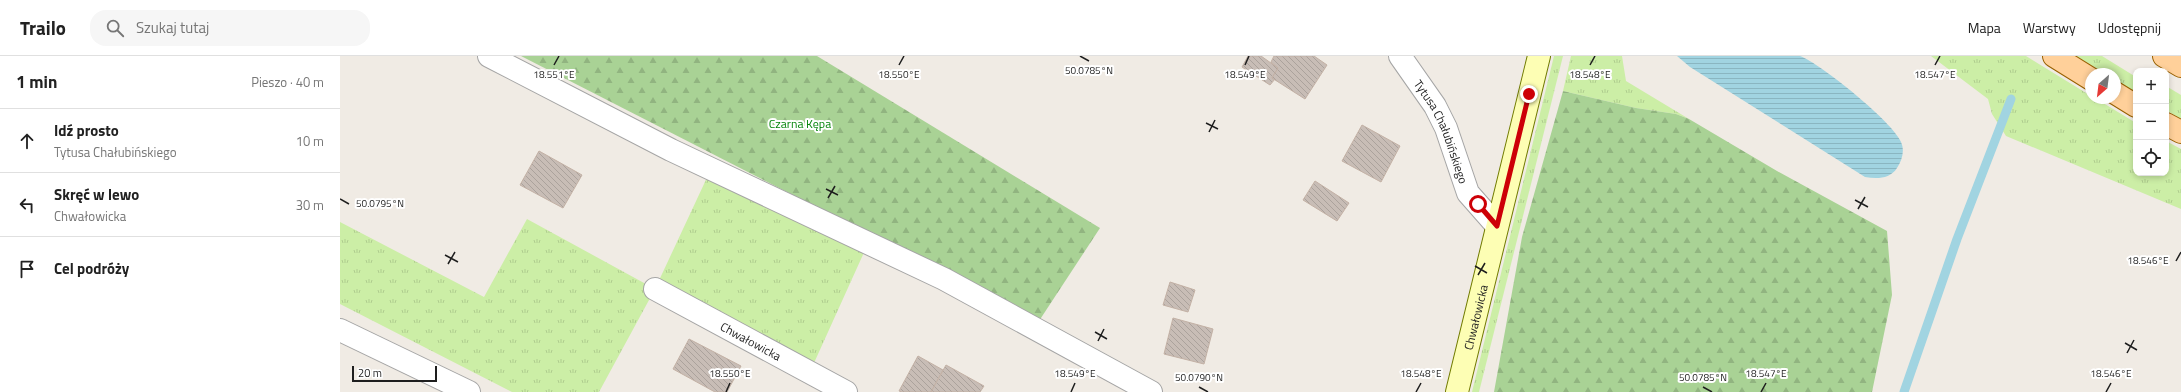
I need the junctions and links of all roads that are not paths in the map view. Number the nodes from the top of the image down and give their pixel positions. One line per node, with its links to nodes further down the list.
1 (489, 56): 17 (street)
2 (1400, 56): 12 (street, Tytusa Chałubińskiego)
3 (1539, 56): 12 (main road, Chwałowicka)
4 (2054, 56): 7 (main road)
5 (2164, 56): 6 (main road)
6 (2181, 66)
7 (2085, 75)
8 (2121, 97): 9 (main road)
9 (2133, 104)
10 (2169, 126): 11 (main road)
11 (2181, 132)
12 (1497, 226): 18 (main road, Chwałowicka)
13 (655, 289): 16 (street, Chwałowicka)
14 (340, 330): 15 (street)
15 (469, 392)
16 (846, 392)
17 (1151, 392)
18 (1457, 392)

